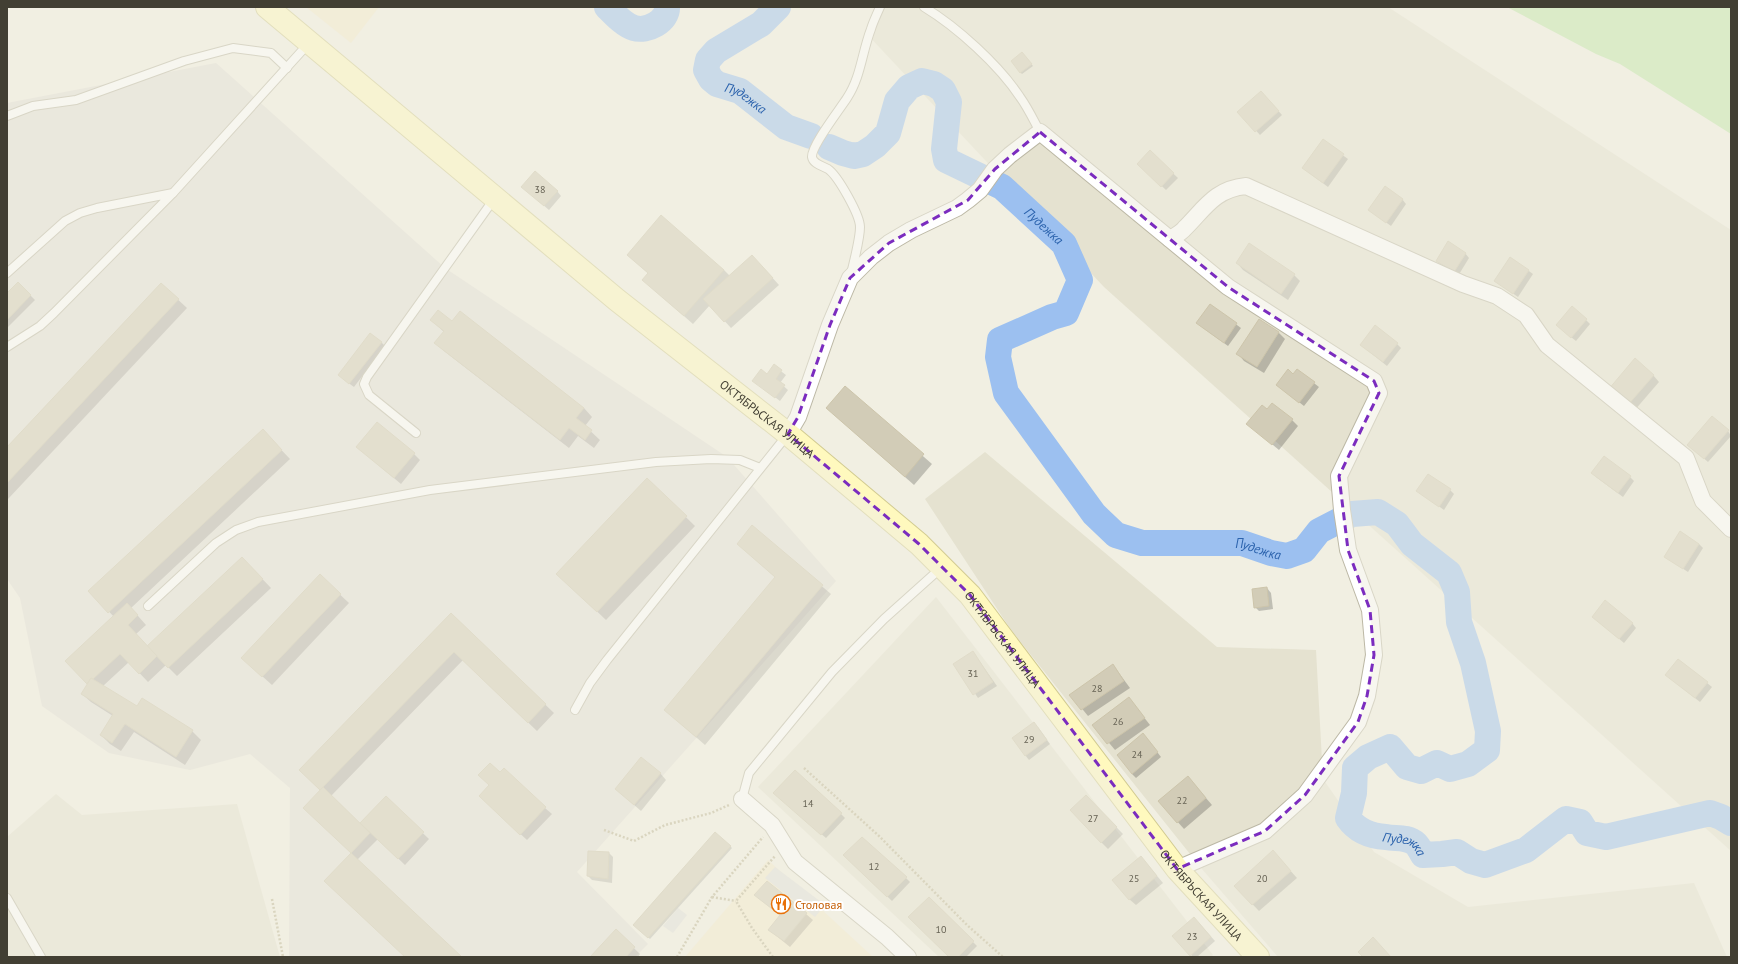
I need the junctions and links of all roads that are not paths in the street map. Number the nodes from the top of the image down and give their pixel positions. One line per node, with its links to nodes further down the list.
1 (267, 7): 4 (street, ОКТЯБРЬСКАЯ УЛИЦА)
2 (880, 7): 12 (lane)
3 (924, 7): 7 (lane)
4 (309, 43): 5 (lane); 9 (street, ОКТЯБРЬСКАЯ УЛИЦА)
5 (287, 68): 6 (lane); 8 (lane)
6 (7, 116)
7 (1040, 132): 10 (street); 12 (street)
8 (173, 193): 11 (lane); 13 (lane)
9 (494, 199): 14 (lane); 15 (street, ОКТЯБРЬСКАЯ УЛИЦА)
10 (1170, 239): 17 (street); 22 (street)
11 (7, 273)
12 (850, 278): 15 (street)
13 (7, 347)
14 (416, 433)
15 (788, 434): 16 (lane); 18 (street, ОКТЯБРЬСКАЯ УЛИЦА)
16 (760, 468): 19 (lane); 20 (lane)
17 (1731, 529)
18 (942, 567): 21 (lane); 22 (street, ОКТЯБРЬСКАЯ УЛИЦА)
19 (148, 606)
20 (575, 710)
21 (742, 799): 25 (street)
22 (1177, 869): 26 (street, ОКТЯБРЬСКАЯ УЛИЦА)
23 (7, 898): 24 (lane)
24 (40, 957)
25 (908, 957)
26 (1258, 957)

